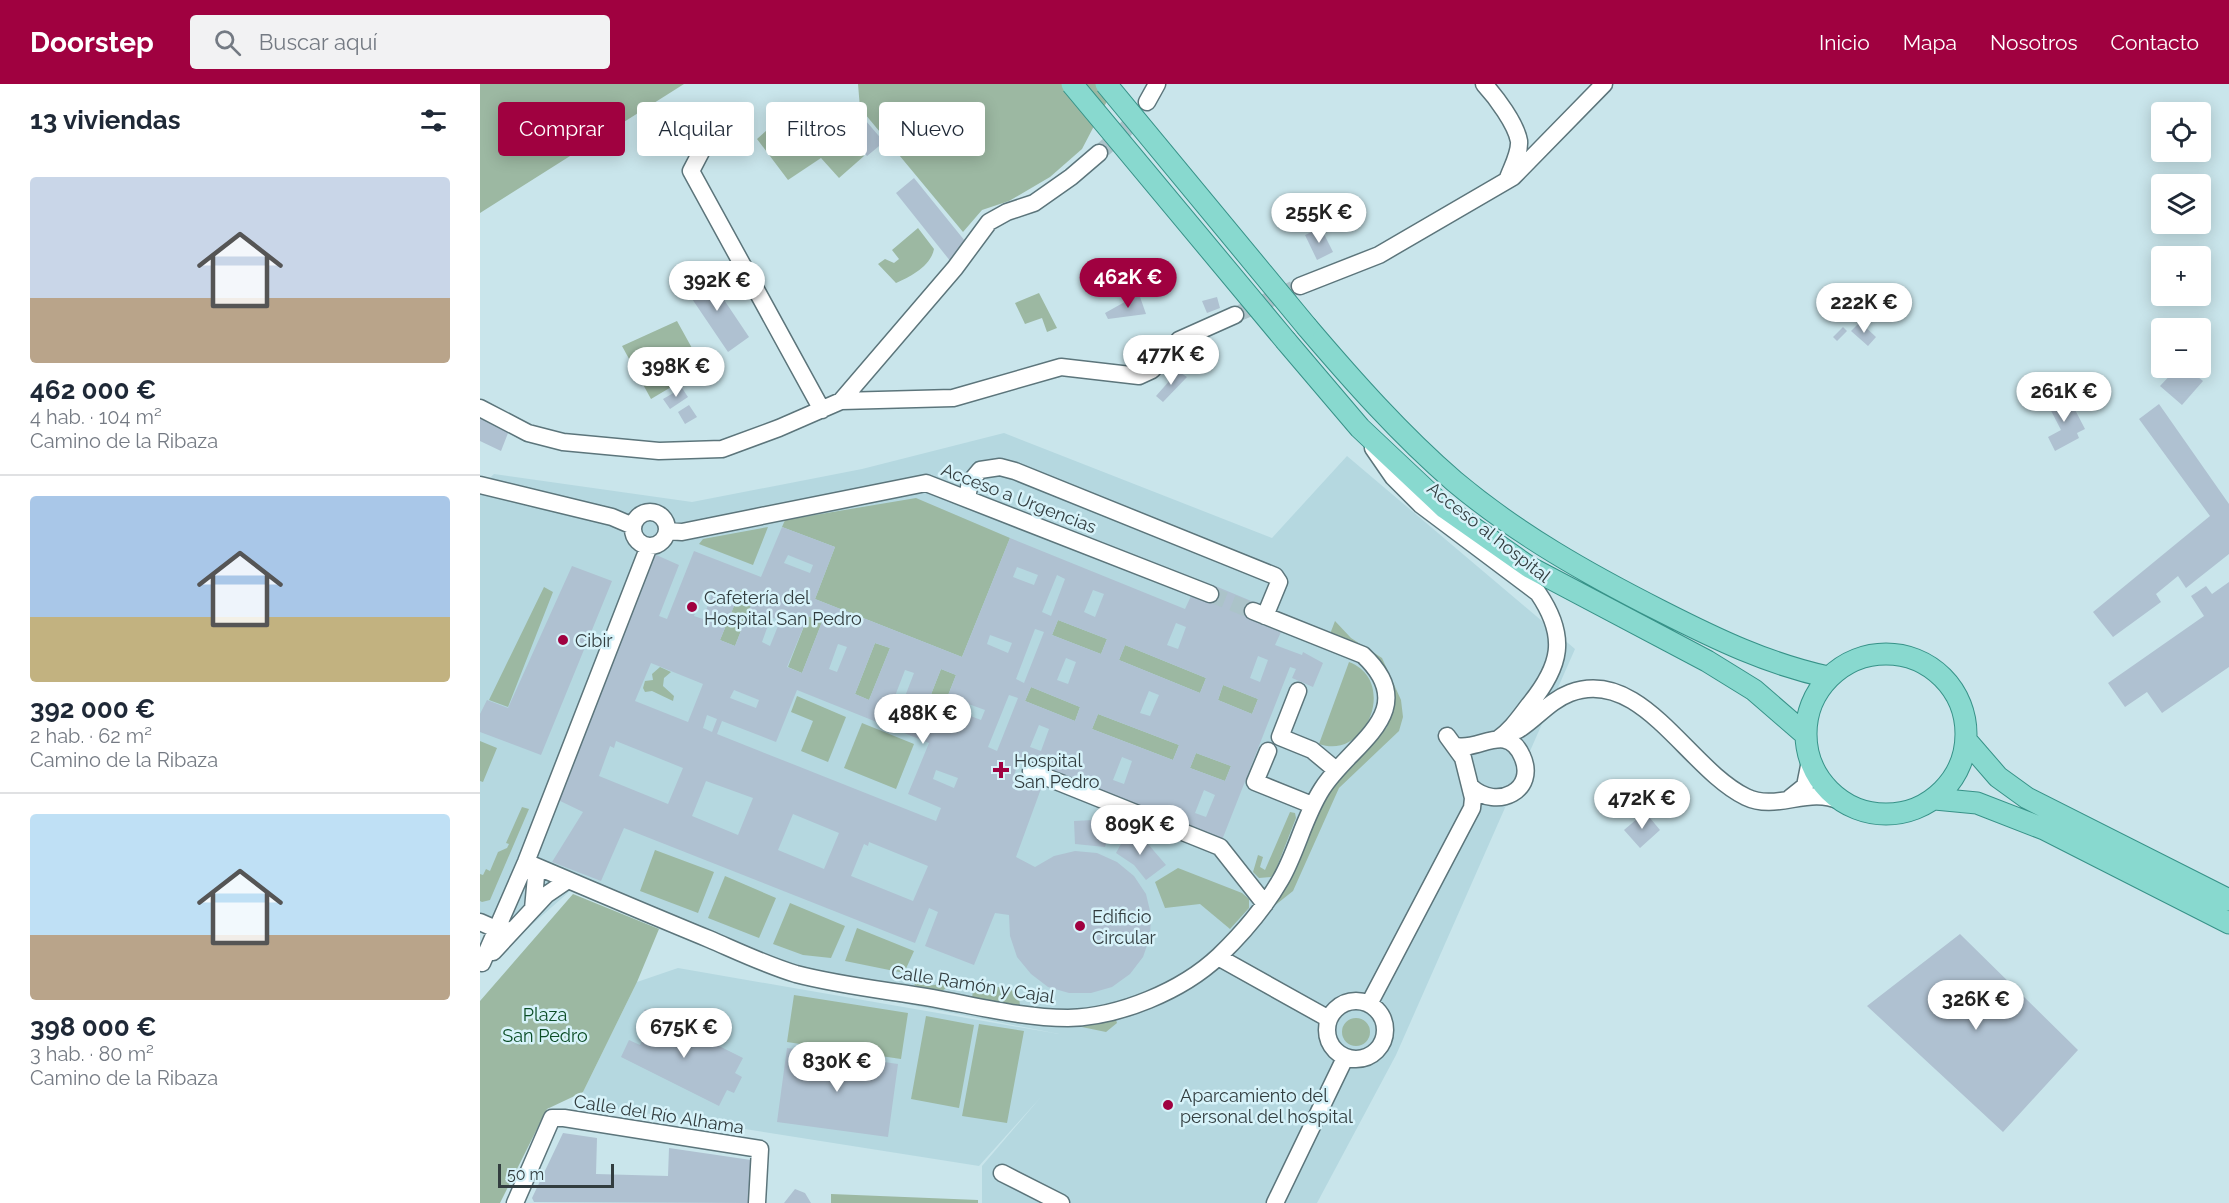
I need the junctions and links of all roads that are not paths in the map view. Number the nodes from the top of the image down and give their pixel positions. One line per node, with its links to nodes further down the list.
1 (1072, 84): 15 (main road, bridge)
2 (1106, 84): 22 (main road, bridge)
3 (1157, 84): 6 (street)
4 (1484, 84): 9 (street)
5 (1604, 84): 9 (street)
6 (1147, 102)
7 (1099, 153): 12 (street)
8 (699, 156): 14 (street)
9 (1506, 181): 10 (street)
10 (1300, 286)
11 (1233, 316): 12 (street)
12 (841, 401): 14 (street)
13 (480, 408): 14 (street)
14 (822, 410)
15 (1360, 428): 25 (main road); 26 (street, Acceso al hospital)
16 (480, 485): 18 (street)
17 (967, 498): 19 (street, Acceso a Urgencias); 21 (street, Acceso a Urgencias); 33 (street, Calle Ramón y Cajal)
18 (633, 526): 19 (street); 20 (street)
19 (668, 531): 20 (street)
20 (649, 546): 42 (street)
21 (1210, 594)
22 (1828, 678): 25 (main road); 27 (main road)
23 (1298, 691): 33 (street)
24 (1524, 727): 26 (street); 30 (street); 38 (street)
25 (1806, 735): 31 (main road)
26 (1498, 739): 28 (street); 30 (street)
27 (1966, 740): 37 (main road); 44 (main road)
28 (1478, 743): 32 (street); 32 (street)
29 (1268, 751): 40 (street)
30 (1522, 755): 36 (street)
31 (1809, 761): 38 (street); 39 (main road)
32 (1465, 768): 35 (street)
33 (1336, 770): 40 (street, Calle Ramón y Cajal)
34 (1031, 771): 45 (street)
35 (1471, 787): 36 (street); 41 (street)
36 (1493, 798): 41 (street)
37 (1935, 799): 39 (main road); 48 (main road)
38 (1784, 800): 39 (street)
39 (1840, 801)
40 (1312, 805): 45 (street, Calle Ramón y Cajal)
41 (1469, 817): 53 (street)
42 (526, 862): 43 (street, Calle Ramón y Cajal); 46 (street); 49 (street)
43 (568, 880): 46 (street); 51 (street, Calle Ramón y Cajal)
44 (2229, 900)
45 (1265, 904): 51 (street, Calle Ramón y Cajal)
46 (533, 909): 50 (street)
47 (480, 922): 49 (street)
48 (2229, 923)
49 (498, 930): 50 (street); 52 (street)
50 (515, 930): 52 (street)
51 (1218, 957): 54 (street)
52 (481, 965)
53 (1369, 1004): 54 (street); 55 (street)
54 (1329, 1018): 55 (street)
55 (1345, 1058): 60 (street)
56 (1002, 1173): 59 (street)
57 (515, 1203): 58 (street, Calle del Río Alhama)
58 (757, 1203)
59 (1061, 1203)
60 (1275, 1203)

